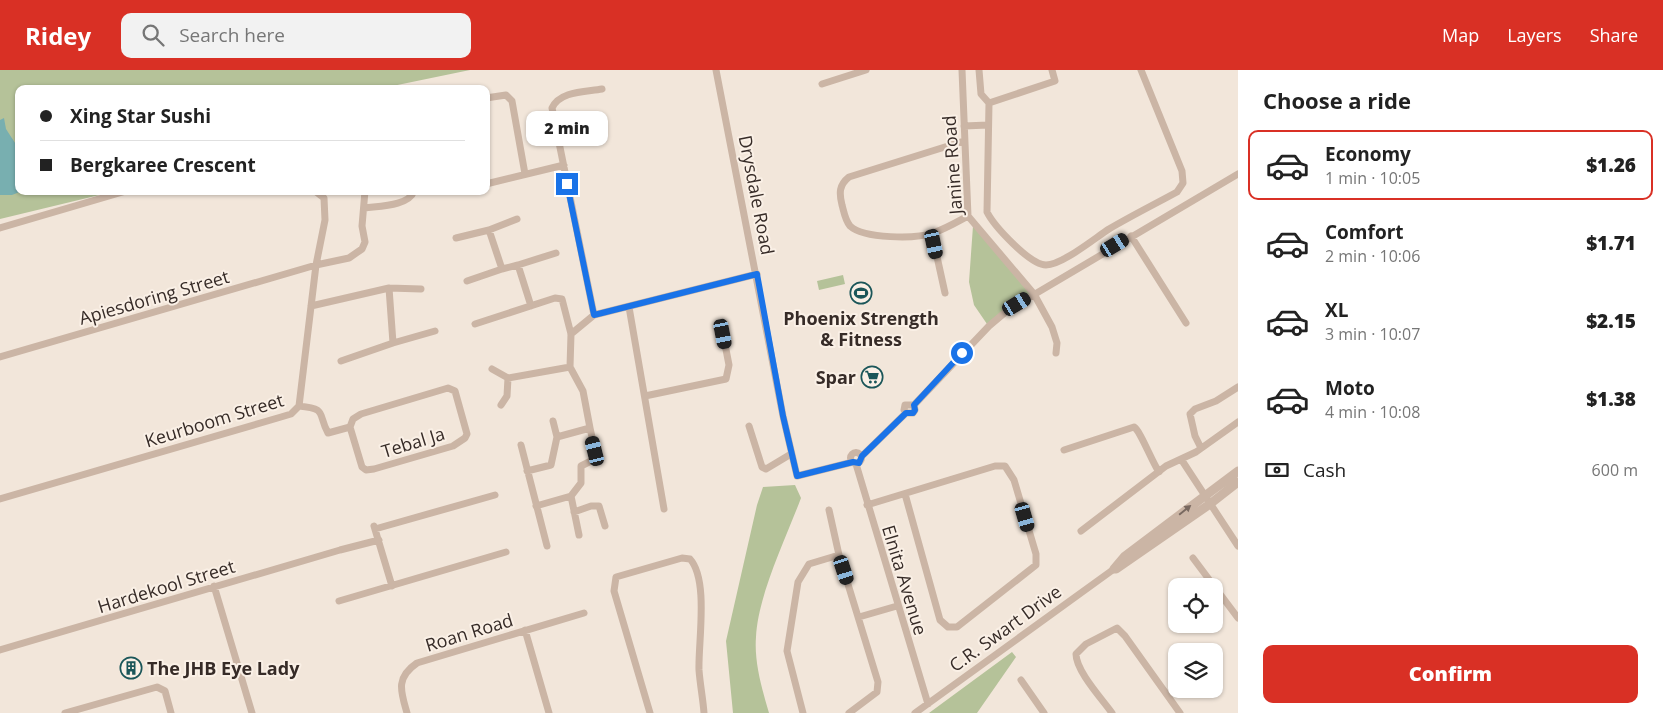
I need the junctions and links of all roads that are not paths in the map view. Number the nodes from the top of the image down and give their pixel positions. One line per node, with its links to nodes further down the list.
1 (716, 70): 34 (street, Drysdale Road)
2 (866, 70): 7 (street)
3 (962, 70): 12 (street, Janine Road)
4 (979, 70): 10 (street)
5 (1052, 70): 10 (street)
6 (1141, 70): 11 (street)
7 (822, 84)
8 (602, 89): 14 (street)
9 (490, 97): 15 (street)
10 (990, 104): 11 (street)
11 (988, 125): 12 (street)
12 (964, 126): 13 (street, Janine Road)
13 (964, 141): 23 (street, Janine Road); 27 (street)
14 (564, 165): 15 (street); 43 (street)
15 (525, 174): 17 (street)
16 (1238, 174): 28 (street)
17 (490, 183)
18 (112, 195): 25 (street)
19 (320, 195): 31 (street, Keurboom Street)
20 (364, 195): 22 (street)
21 (413, 195): 22 (street)
22 (365, 208): 31 (street, Apiesdoring Street)
23 (968, 216): 27 (street); 39 (street, Janine Road)
24 (517, 219): 26 (street)
25 (0, 228)
26 (489, 230): 29 (street); 33 (street)
27 (932, 234): 38 (street)
28 (1131, 236): 39 (street); 44 (street)
29 (456, 238)
30 (556, 253): 32 (street)
31 (316, 265): 40 (street, Keurboom Street); 51 (street, Apiesdoring Street)
32 (518, 265): 33 (street); 41 (street)
33 (502, 269): 35 (street)
34 (757, 274): 42 (street); 69 (street, Drysdale Road)
35 (467, 281)
36 (389, 288): 37 (street); 40 (street); 49 (street)
37 (421, 289)
38 (945, 293)
39 (1034, 294): 50 (street, Janine Road); 71 (street)
40 (311, 306): 58 (street, Keurboom Street)
41 (532, 306): 45 (street); 47 (street)
42 (630, 307): 43 (street); 57 (street)
43 (594, 315): 47 (street)
44 (1186, 322)
45 (475, 324)
46 (436, 331): 49 (street)
47 (571, 334): 53 (street)
48 (723, 334): 57 (street)
49 (392, 344): 52 (street)
50 (1056, 353)
51 (0, 357)
52 (341, 361)
53 (570, 367): 55 (street); 64 (street)
54 (492, 369): 55 (street)
55 (508, 378): 59 (street)
56 (1238, 387): 67 (street)
57 (645, 396): 84 (street)
58 (299, 406): 63 (street); 80 (street, Keurboom Street)
59 (501, 406)
60 (553, 421): 65 (street)
61 (1238, 422): 67 (street)
62 (749, 426): 69 (street)
63 (350, 428): 63 (street, Tebal Ja)
64 (590, 428): 65 (street); 79 (street)
65 (557, 437): 72 (street)
66 (521, 445): 72 (street)
67 (1202, 448): 70 (street)
68 (1064, 450): 74 (street)
69 (791, 454): 71 (street, Drysdale Road)
70 (1181, 459): 74 (street); 77 (street)
71 (854, 463): 82 (street, Elnita Avenue)
72 (527, 471): 83 (street)
73 (1238, 471): 77 (street, C.R. Swart Drive)
74 (1159, 472): 88 (street)
75 (1238, 482): 81 (street, C.R. Swart Drive)
76 (905, 494): 76 (street); 82 (street)
77 (1204, 494): 81 (street); 96 (street, C.R. Swart Drive, one-way to 77)
78 (495, 495): 90 (street)
79 (571, 496): 83 (street); 86 (street)
80 (0, 499)
81 (1210, 504): 92 (street); 96 (street, C.R. Swart Drive)
82 (867, 505): 100 (street, Elnita Avenue)
83 (536, 506): 91 (street)
84 (664, 509)
85 (829, 510): 94 (street)
86 (574, 512): 87 (street); 89 (street)
87 (605, 526)
88 (1081, 531)
89 (579, 535)
90 (379, 540): 97 (street, Hardekool Street); 98 (street)
91 (547, 546)
92 (1238, 546)
93 (506, 552): 98 (street)
94 (839, 555): 102 (street); 115 (street)
95 (1193, 558): 103 (street)
96 (1114, 569): 107 (street, C.R. Swart Drive)
97 (214, 586): 105 (street, Hardekool Street); 110 (street)
98 (392, 586): 99 (street)
99 (339, 601)
100 (897, 606): 102 (street); 107 (street, Elnita Avenue)
101 (584, 613): 104 (street, Roan Road)
102 (859, 617): 116 (street)
103 (1238, 618)
104 (525, 630): 111 (street, Roan Road); 112 (street)
105 (0, 650)
106 (1021, 680): 118 (street)
107 (928, 704): 117 (street, C.R. Swart Drive)
108 (65, 713): 109 (street)
109 (171, 713)
110 (252, 713)
111 (407, 713)
112 (549, 713)
113 (650, 713): 114 (street)
114 (704, 713)
115 (804, 713)
116 (849, 713)
117 (915, 713)
118 (1044, 713)
119 (1112, 713): 120 (street)
120 (1180, 713)

